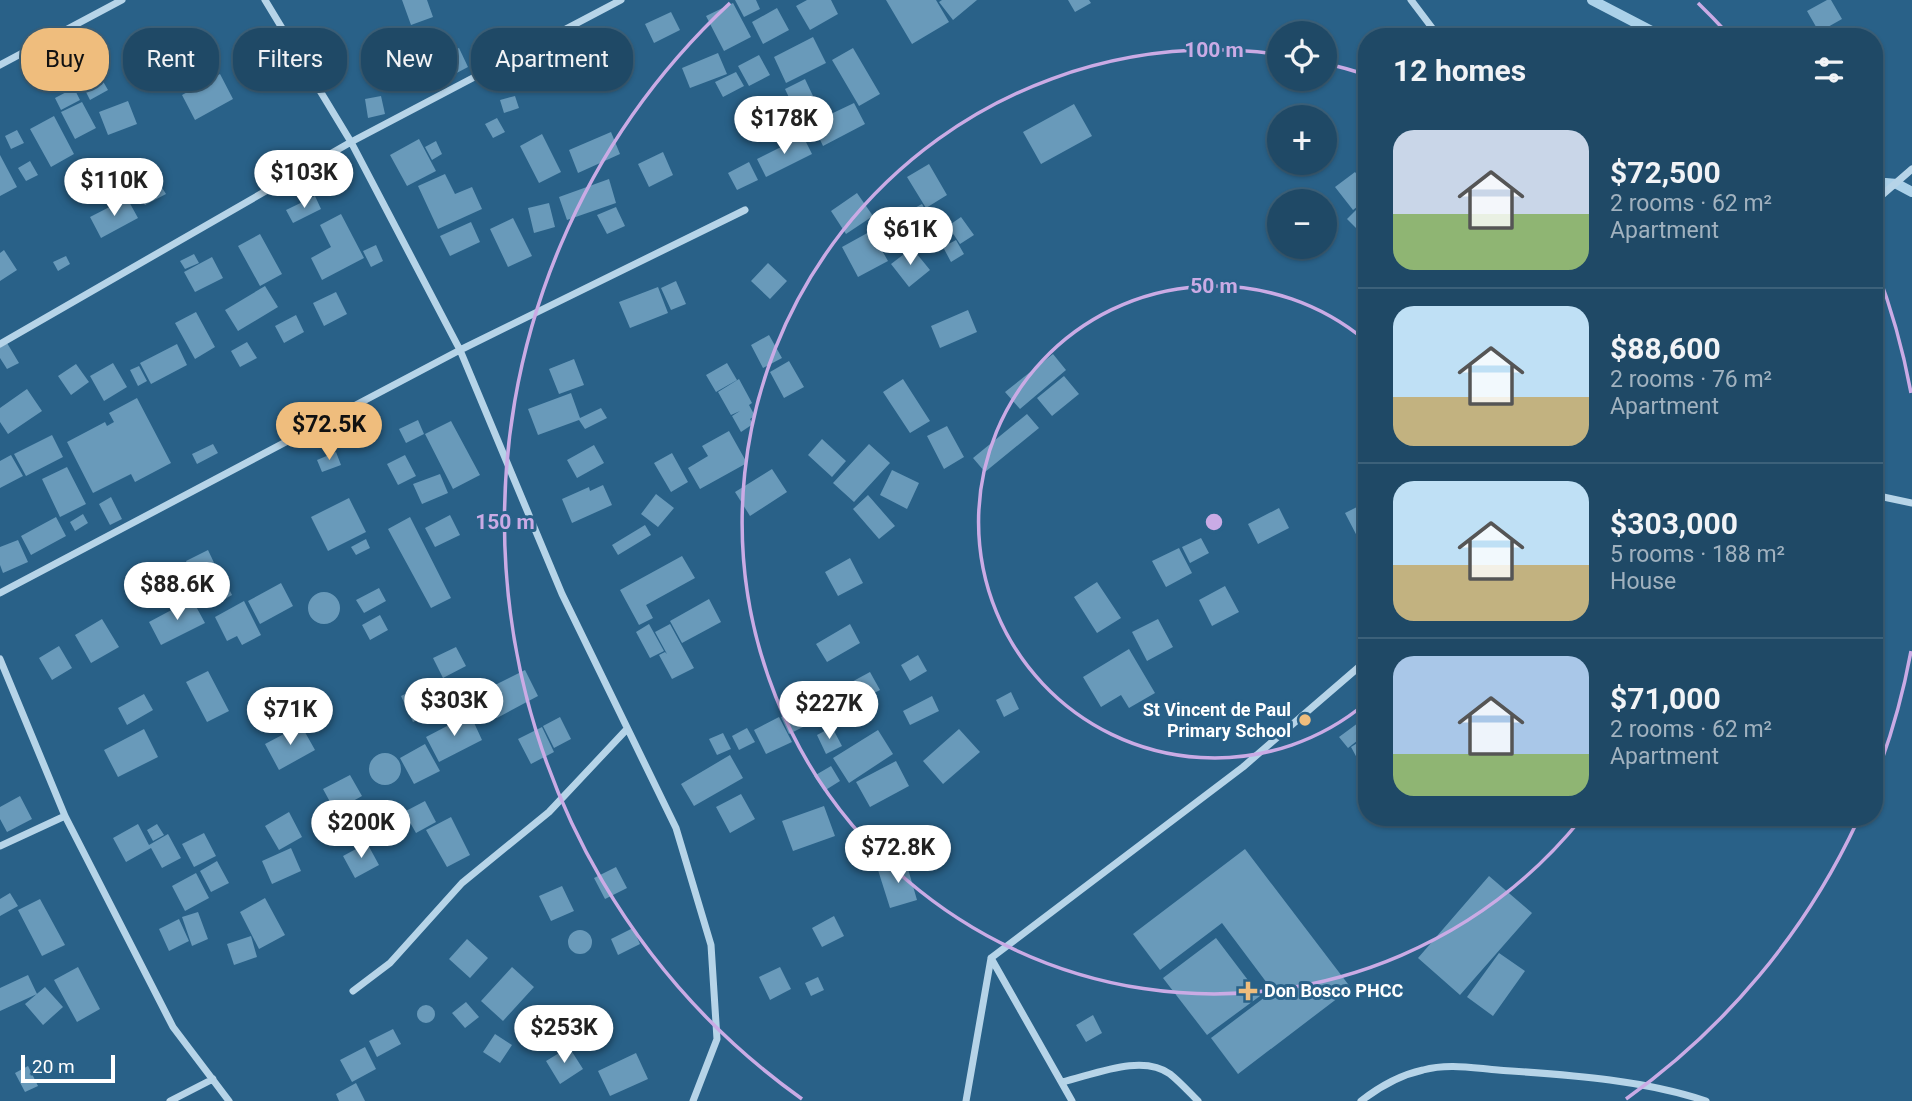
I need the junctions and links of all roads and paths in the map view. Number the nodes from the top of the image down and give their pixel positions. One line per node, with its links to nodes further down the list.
1 (122, 0): 6 (street)
2 (265, 0): 7 (street)
3 (621, 0): 7 (street)
4 (1411, 0): 5 (street)
5 (1432, 28)
6 (0, 65)
7 (351, 142): 11 (street); 12 (street)
8 (1912, 169): 9 (street)
9 (1883, 194)
10 (745, 210): 12 (street)
11 (0, 344)
12 (460, 350): 15 (street); 18 (street)
13 (1883, 497): 14 (street)
14 (1912, 503)
15 (0, 593)
16 (0, 659): 19 (street)
17 (1358, 668): 21 (street)
18 (627, 729): 22 (street); 27 (street)
19 (65, 817): 20 (street); 23 (street)
20 (0, 846)
21 (991, 958): 24 (street); 28 (street)
22 (353, 991)
23 (213, 1079): 25 (street); 26 (street)
24 (1062, 1082): 29 (street); 30 (street)
25 (170, 1101)
26 (229, 1101)
27 (694, 1101)
28 (966, 1101)
29 (1073, 1101)
30 (1198, 1101)
31 (1361, 1101): 32 (street)
32 (1706, 1101)

